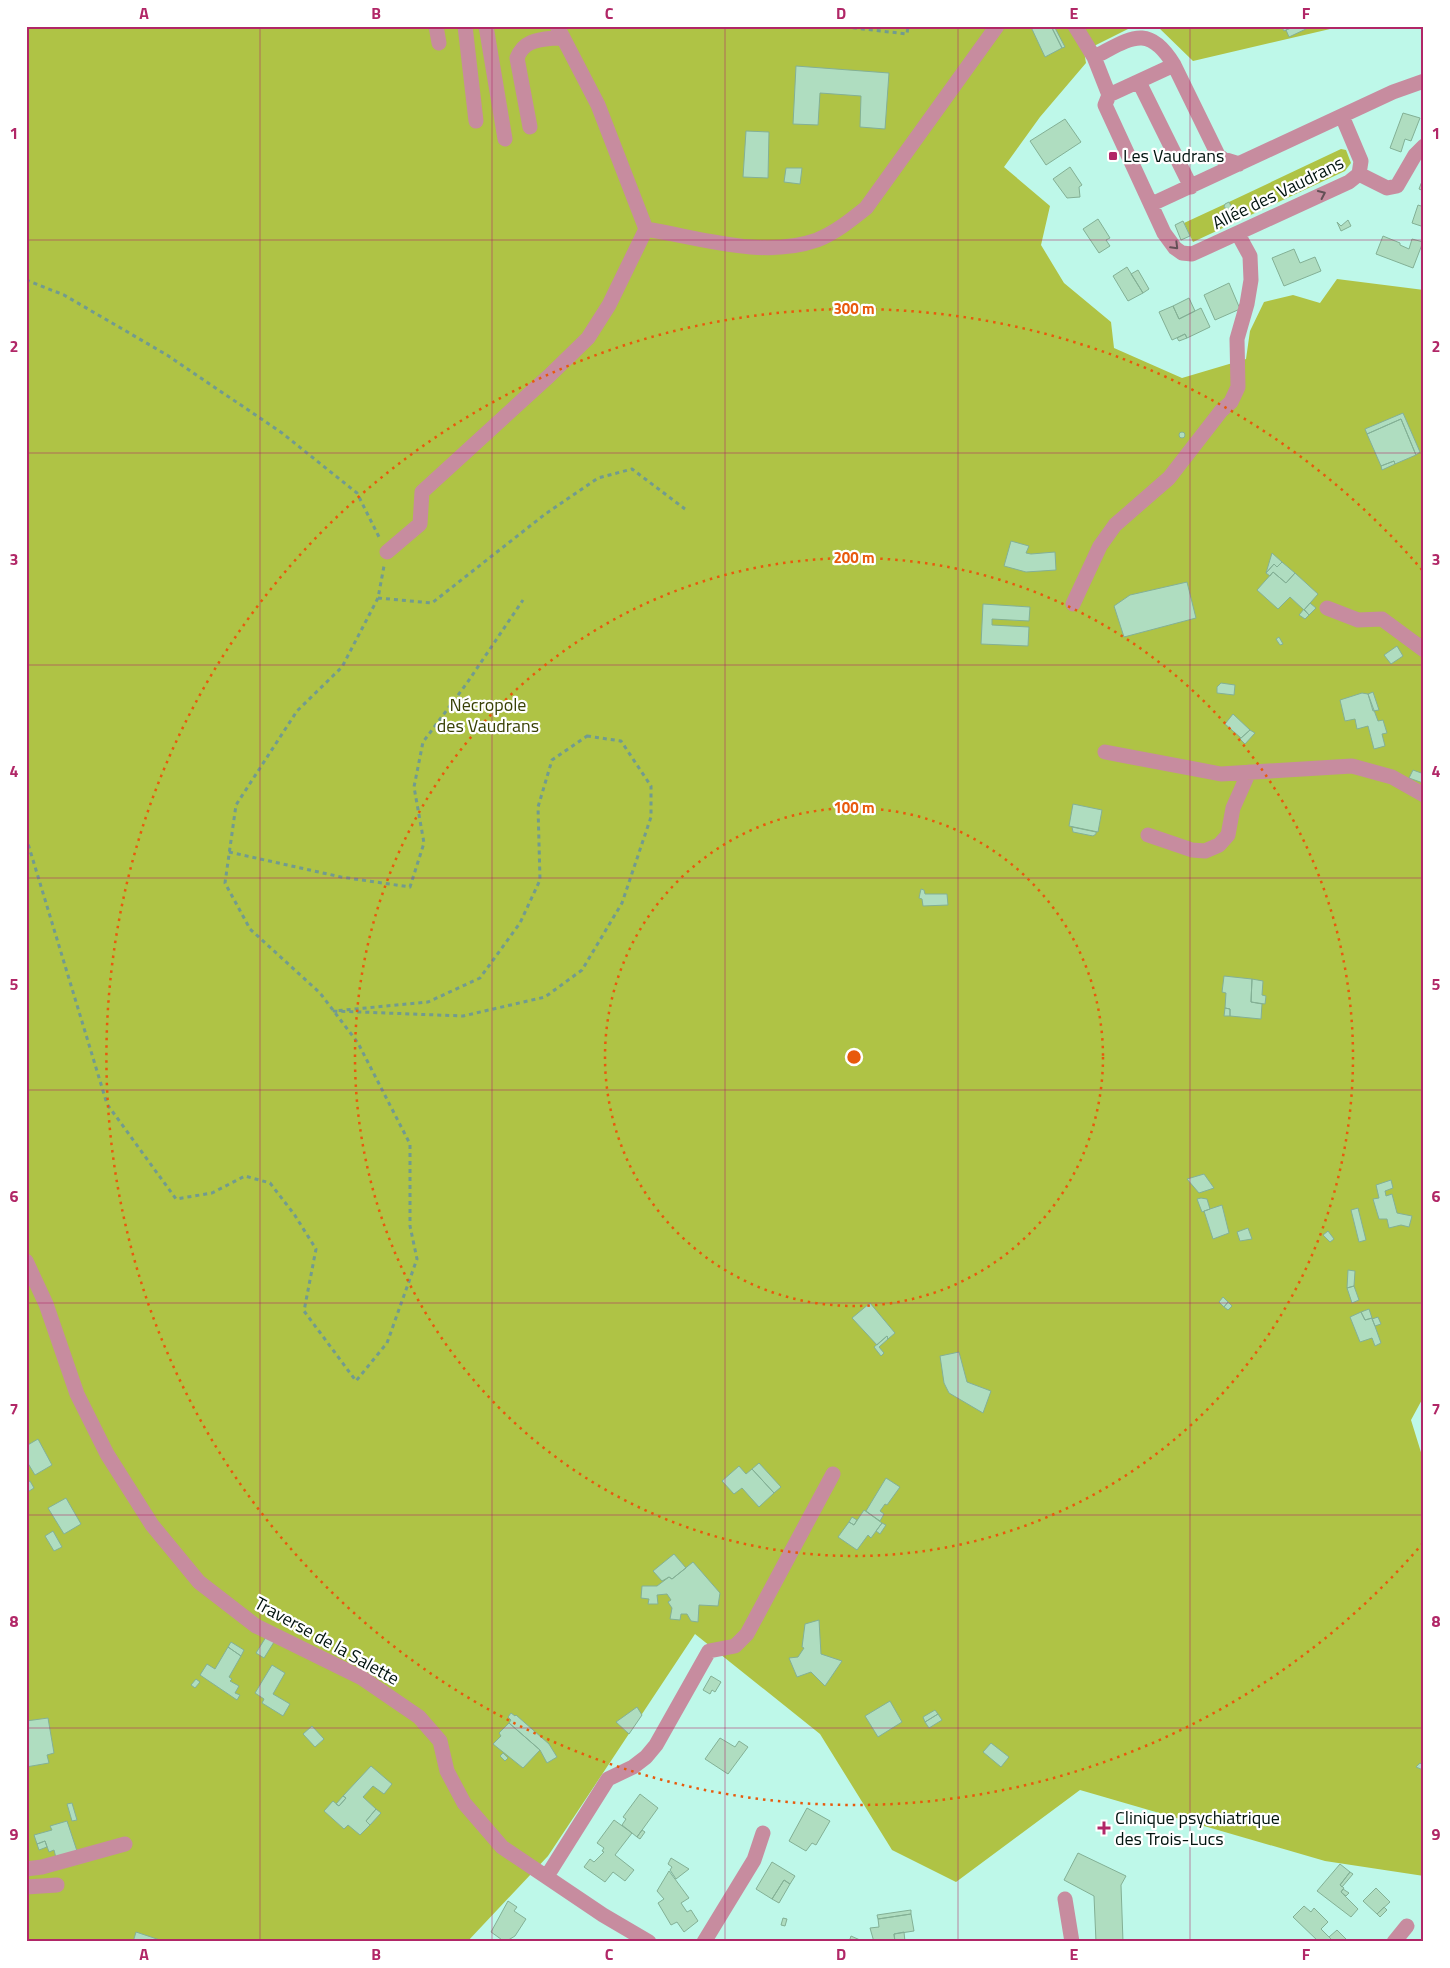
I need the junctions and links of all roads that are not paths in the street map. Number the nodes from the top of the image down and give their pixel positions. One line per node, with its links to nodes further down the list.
1 (436, 26): 7 (street)
2 (465, 26): 14 (street)
3 (486, 26): 16 (street)
4 (997, 26): 22 (street)
5 (1076, 26): 8 (street, Allée des Vaudrans)
6 (560, 32): 15 (street); 22 (street)
7 (439, 43)
8 (1094, 57): 9 (street); 12 (street, Allée des Vaudrans)
9 (1174, 65): 11 (street); 18 (street)
10 (1424, 81): 13 (street)
11 (1139, 82): 12 (street); 20 (street)
12 (1109, 95): 21 (street, Allée des Vaudrans)
13 (1342, 116): 18 (street); 19 (street, Allée des Vaudrans)
14 (476, 121)
15 (530, 127)
16 (505, 139)
17 (1424, 146): 19 (street)
18 (1240, 164): 20 (street)
19 (1359, 174): 23 (street, Allée des Vaudrans, one-way to 19)
20 (1191, 187): 21 (street)
21 (1152, 204): 23 (street, Allée des Vaudrans, one-way to 23)
22 (646, 229): 24 (street)
23 (1238, 234): 25 (street)
24 (387, 552)
25 (1073, 604)
26 (1327, 608): 27 (street)
27 (1424, 650)
28 (1106, 752): 29 (street)
29 (1249, 772): 30 (street); 31 (street)
30 (1424, 795)
31 (1148, 835)
32 (28, 1270): 37 (street, Traverse de la Salette)
33 (833, 1474): 37 (street)
34 (763, 1833): 43 (street)
35 (126, 1844): 36 (street)
36 (26, 1869)
37 (546, 1876): 42 (street, Traverse de la Salette)
38 (57, 1885): 39 (street)
39 (26, 1887)
40 (1065, 1899): 44 (street)
41 (1407, 1926): 45 (street)
42 (649, 1942)
43 (704, 1942)
44 (1072, 1942)
45 (1394, 1942)

